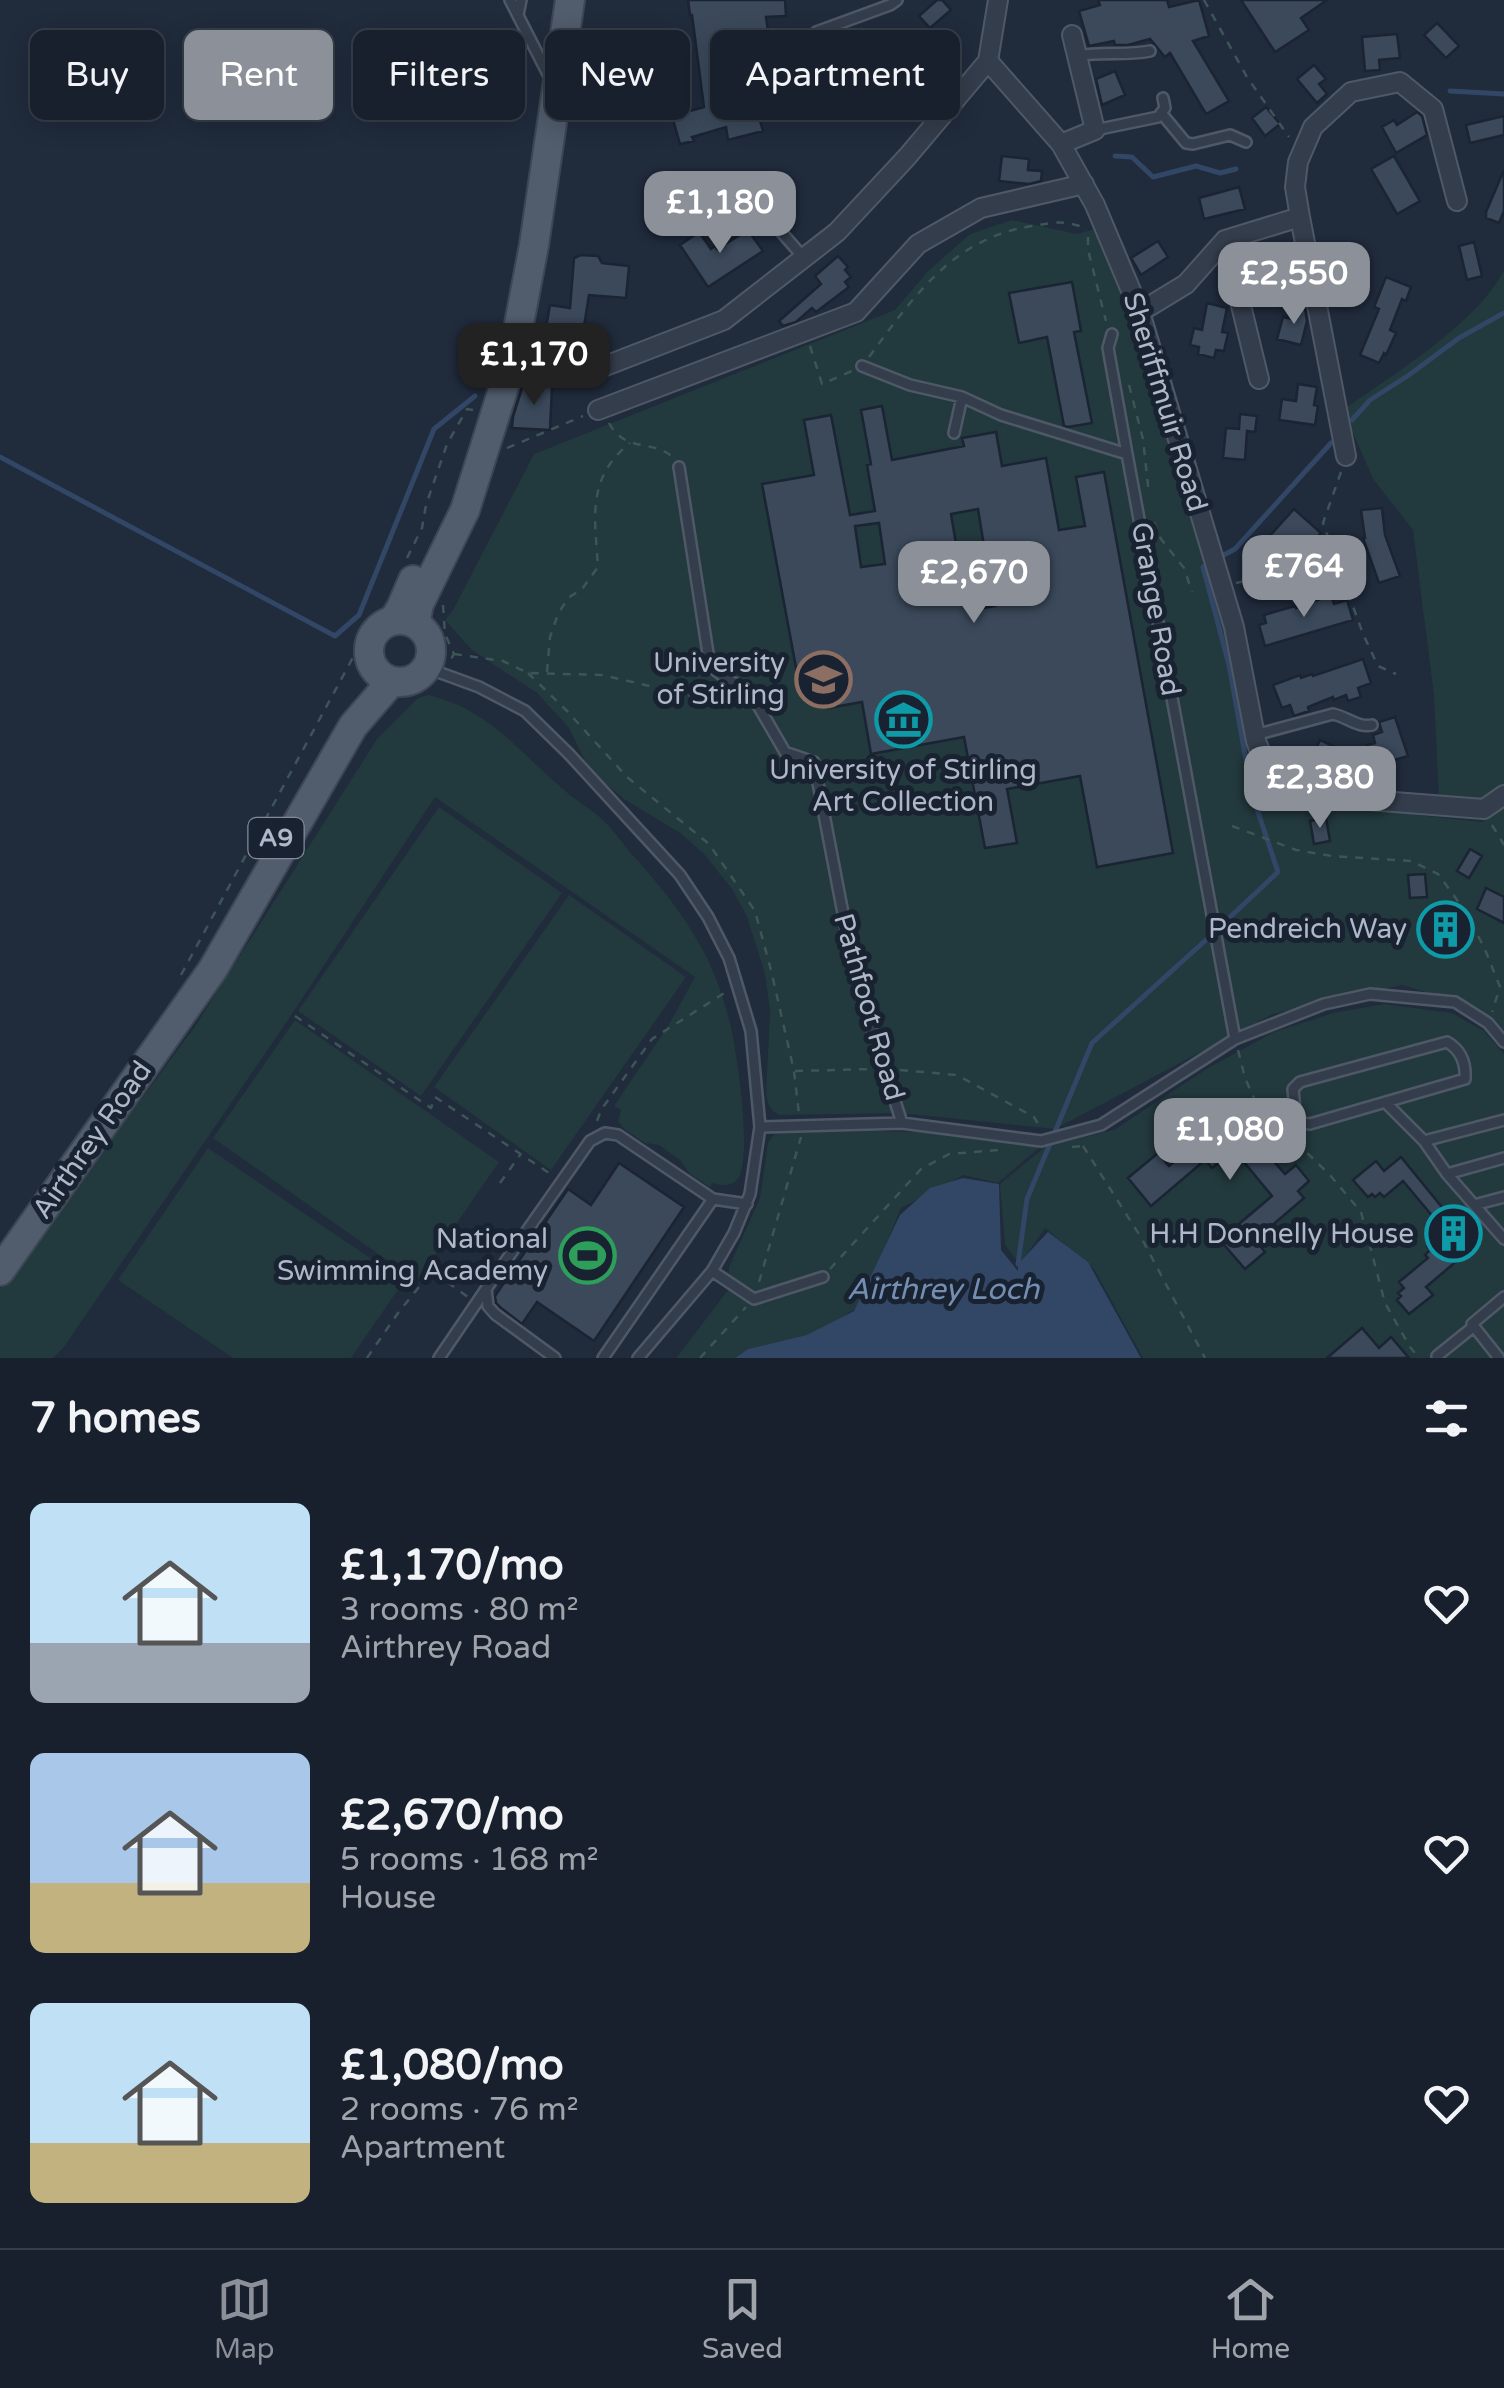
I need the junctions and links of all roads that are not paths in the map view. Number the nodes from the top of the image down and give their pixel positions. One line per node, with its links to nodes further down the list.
1 (510, 0): 6 (lane)
2 (521, 0): 6 (lane)
3 (570, 0): 7 (main road, A9)
4 (897, 0): 8 (lane)
5 (998, 0): 12 (street)
6 (518, 15): 13 (lane)
7 (565, 30)
8 (821, 30)
9 (1072, 34): 11 (street)
10 (1150, 51): 11 (lane)
11 (1076, 56): 17 (street)
12 (988, 61): 19 (street, Sheriffmuir Road); 25 (street)
13 (545, 68)
14 (1163, 98): 15 (lane)
15 (1162, 114): 17 (lane); 18 (lane)
16 (549, 120): 28 (main road, A9)
17 (1095, 130): 19 (street)
18 (1246, 142)
19 (1061, 144): 20 (street, Sheriffmuir Road)
20 (1084, 184): 26 (street, Sheriffmuir Road); 32 (street)
21 (1457, 201): 22 (street)
22 (1300, 217): 24 (street); 35 (street)
23 (769, 218): 25 (lane)
24 (1225, 240): 26 (street); 30 (street)
25 (804, 258): 28 (street)
26 (1140, 312): 41 (street, Sheriffmuir Road)
27 (1112, 334): 34 (lane, Grange Road)
28 (503, 359): 37 (main road, A9); 37 (main road, A9)
29 (862, 366): 31 (lane)
30 (1258, 379)
31 (962, 397): 33 (lane); 34 (lane)
32 (603, 415)
33 (954, 433)
34 (1127, 454): 43 (lane, Grange Road)
35 (1346, 456)
36 (676, 463): 47 (lane, Pathfoot Road)
37 (393, 622): 38 (main road); 39 (main road, A9)
38 (435, 671): 39 (main road, A9); 48 (lane)
39 (383, 675): 57 (main road, Airthrey Road / A9)
40 (1372, 725): 41 (lane)
41 (1255, 735): 42 (street, Sheriffmuir Road)
42 (1504, 796)
43 (1236, 1039): 44 (lane); 47 (lane)
44 (1504, 1042)
45 (1386, 1103): 45 (lane); 49 (lane)
46 (1504, 1120): 49 (lane)
47 (902, 1124): 48 (lane)
48 (760, 1127): 54 (lane)
49 (1424, 1141): 51 (lane)
50 (1504, 1158): 51 (lane)
51 (1447, 1174): 55 (lane)
52 (1504, 1198): 55 (lane)
53 (713, 1199): 54 (lane); 60 (lane); 67 (lane)
54 (748, 1204): 58 (lane)
55 (1474, 1205): 56 (lane)
56 (1504, 1238)
57 (0, 1271)
58 (712, 1271): 59 (lane); 68 (lane)
59 (823, 1277)
60 (486, 1289): 65 (lane); 66 (lane)
61 (1504, 1296): 62 (lane)
62 (1473, 1328): 64 (lane); 69 (lane)
63 (1427, 1344): 64 (lane)
64 (1438, 1357)
65 (440, 1358)
66 (555, 1358)
67 (603, 1358)
68 (638, 1358)
69 (1499, 1358)

